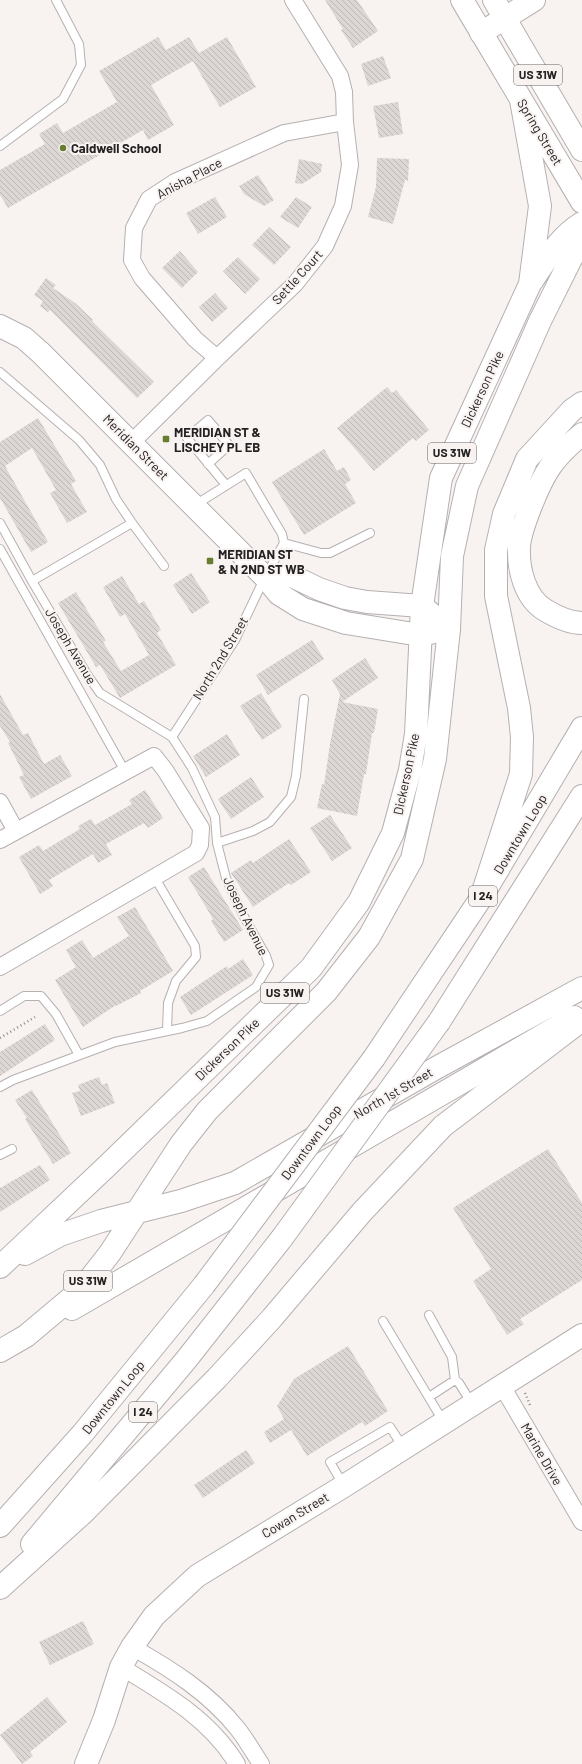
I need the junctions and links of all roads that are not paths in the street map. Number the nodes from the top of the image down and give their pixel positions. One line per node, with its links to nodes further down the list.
1 (56, 0): 10 (lane)
2 (293, 0): 9 (street, Settle Court)
3 (462, 0): 7 (main road, Spring Street / US 31W)
4 (494, 0): 6 (main road, Spring Street / US 31W)
5 (534, 0): 6 (main road)
6 (505, 19): 7 (main road); 11 (main road, Spring Street / US 31W)
7 (481, 33): 8 (main road, Spring Street / US 31W)
8 (521, 100): 12 (main road, Spring Street); 16 (main road, Dickerson Pike / US 31W)
9 (345, 122): 18 (street, Settle Court); 18 (street, Anisha Place)
10 (0, 146)
11 (582, 150)
12 (582, 202)
13 (582, 223): 16 (main road)
14 (582, 237): 15 (main road, Dickerson Pike / US 31W)
15 (574, 269): 36 (main road, Dickerson Pike / US 31W)
16 (530, 284): 34 (main road, Dickerson Pike / US 31W)
17 (0, 326): 22 (main road, Meridian Street)
18 (217, 358): 22 (street, Settle Court)
19 (0, 372): 27 (lane)
20 (582, 403): 48 (main road)
21 (582, 434): 35 (main road)
22 (131, 443): 25 (main road, Meridian Street)
23 (208, 464): 23 (lane); 24 (lane)
24 (226, 485): 25 (lane); 29 (lane)
25 (194, 506): 32 (main road, Meridian Street)
26 (0, 523): 33 (lane, Joseph Avenue)
27 (132, 524): 31 (lane); 33 (lane)
28 (370, 533): 29 (lane)
29 (284, 543): 32 (lane, North 2nd Street)
30 (0, 549): 41 (lane)
31 (164, 566)
32 (265, 577): 34 (main road); 37 (main road, Meridian Street); 40 (lane, North 2nd Street)
33 (32, 581): 40 (lane, Joseph Avenue)
34 (422, 606): 36 (main road); 37 (main road, Dickerson Pike / US 31W)
35 (582, 623)
36 (449, 629): 37 (main road, Meridian Street); 59 (main road, Dickerson Pike / US 31W)
37 (420, 635): 60 (main road, Dickerson Pike / US 31W)
38 (304, 699): 46 (lane)
39 (582, 728): 48 (main road, Downtown Loop / I 24)
40 (172, 737): 46 (lane, Joseph Avenue)
41 (126, 773): 44 (street); 47 (street)
42 (582, 796): 73 (main road, I 24, bridge)
43 (0, 802): 44 (street)
44 (16, 831): 45 (street)
45 (0, 840)
46 (217, 843): 54 (lane, Joseph Avenue)
47 (155, 878): 49 (street); 54 (lane)
48 (482, 898): 72 (main road, Downtown Loop / I 24, bridge)
49 (0, 967)
50 (582, 988): 59 (main road, North 1st Street)
51 (0, 1010): 55 (lane)
52 (582, 1012): 64 (main road, North 1st Street)
53 (582, 1020): 74 (main road)
54 (167, 1031): 55 (lane, Joseph Avenue)
55 (79, 1055): 56 (lane, Joseph Avenue)
56 (0, 1087)
57 (12, 1149): 58 (lane)
58 (0, 1155)
59 (136, 1212): 60 (main road, North 1st Street); 64 (main road, Dickerson Pike / US 31W)
60 (0, 1267)
61 (429, 1315): 66 (lane)
62 (383, 1321): 68 (lane)
63 (582, 1335): 67 (main road, Cowan Street)
64 (26, 1336): 65 (main road, Dickerson Pike / US 31W)
65 (0, 1351)
66 (454, 1380): 68 (lane); 69 (lane)
67 (502, 1386): 69 (main road, Cowan Street); 71 (street, Marine Drive)
68 (429, 1397): 70 (lane)
69 (472, 1404): 70 (main road, Cowan Street)
70 (444, 1422): 75 (main road, Cowan Street)
71 (582, 1522)
72 (0, 1526)
73 (0, 1582)
74 (0, 1588)
75 (132, 1647): 76 (main road, Cowan Street); 79 (street)
76 (121, 1667): 77 (main road, Cowan Street); 78 (street)
77 (86, 1764)
78 (238, 1764)
79 (261, 1764)

